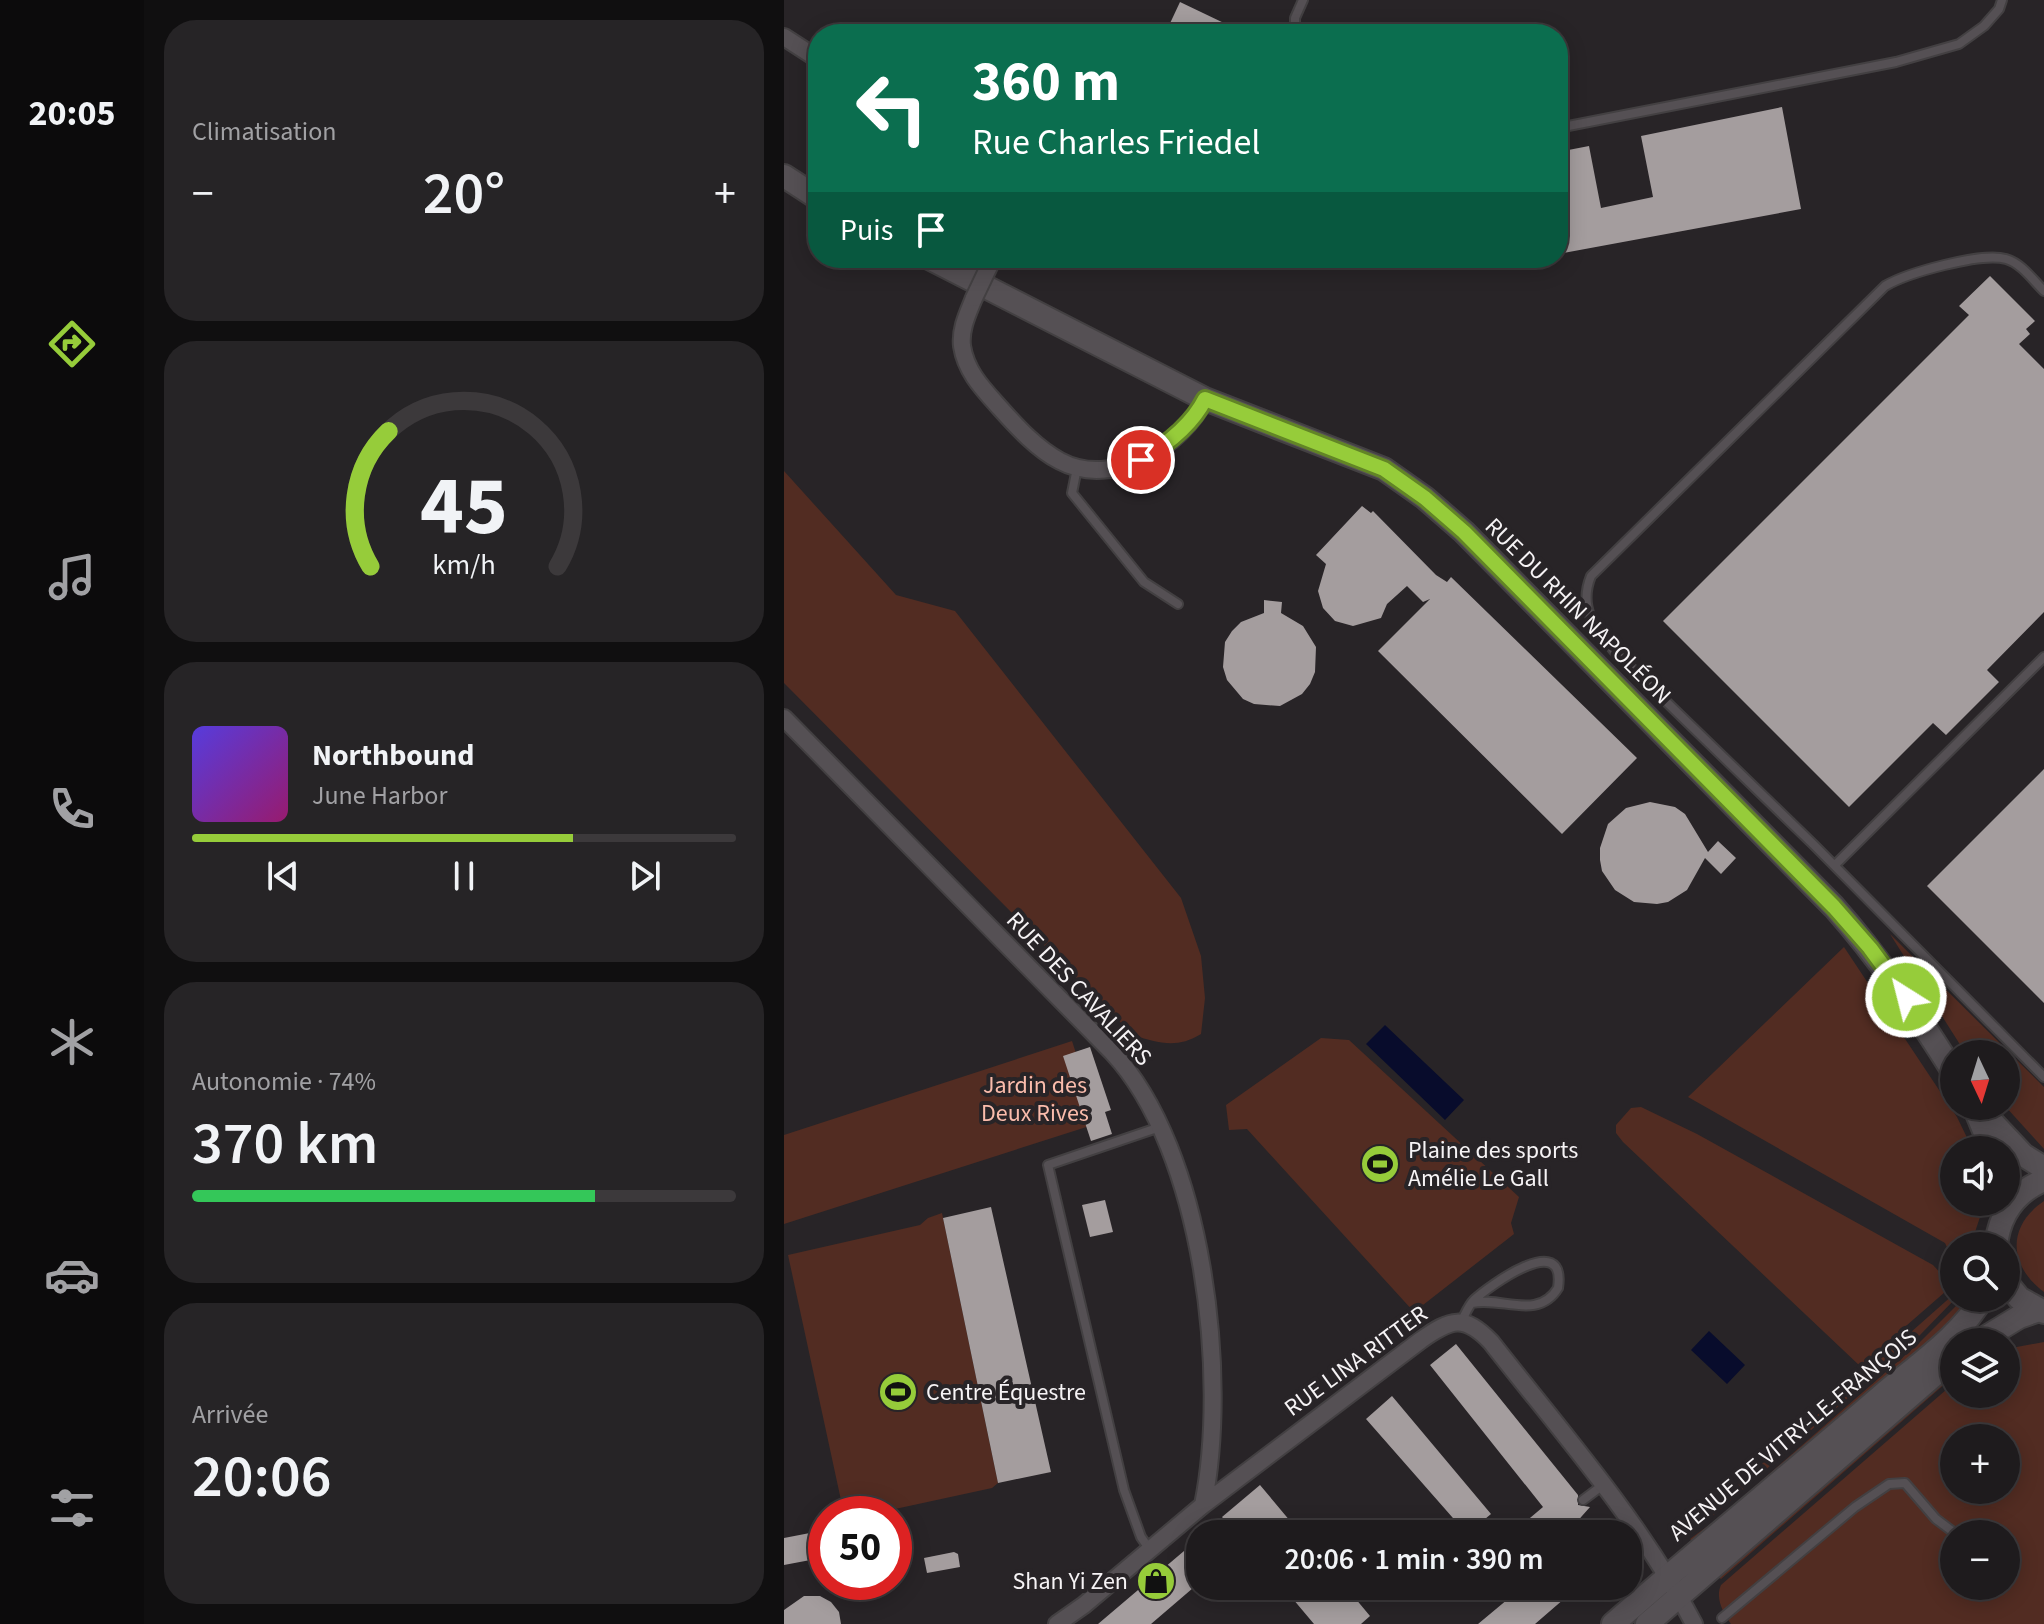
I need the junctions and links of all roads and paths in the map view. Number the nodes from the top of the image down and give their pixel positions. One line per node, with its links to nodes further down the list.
1 (1303, 0): 3 (lane)
2 (2002, 0): 6 (lane)
3 (1295, 24)
4 (784, 37): 5 (street)
5 (808, 53)
6 (1568, 126)
7 (784, 176): 8 (main road)
8 (808, 192)
9 (949, 268): 12 (main road, RUE DU RHIN NAPOLÉON)
10 (988, 268): 13 (street, bridge)
11 (2044, 291): 17 (lane)
12 (1205, 399): 13 (street); 18 (main road, RUE DU RHIN NAPOLÉON)
13 (1077, 468): 14 (lane)
14 (1178, 604)
15 (2044, 657): 17 (lane)
16 (784, 718): 21 (street, RUE DES CAVALIERS)
17 (1835, 865): 19 (lane)
18 (1940, 1051)
19 (2044, 1077)
20 (1989, 1120): 22 (main road)
21 (1161, 1127): 34 (street, RUE DES CAVALIERS); 36 (lane)
22 (2044, 1168)
23 (2044, 1180): 24 (main road)
24 (2020, 1193)
25 (2020, 1299): 27 (main road)
26 (1472, 1303): 26 (lane); 29 (lane)
27 (2041, 1311): 30 (main road)
28 (1970, 1312): 37 (main road, AVENUE DE VITRY-LE-FRANÇOIS)
29 (1461, 1322): 32 (street, RUE LINA RITTER); 34 (street, RUE LINA RITTER)
30 (2001, 1328)
31 (1940, 1370): 38 (main road, AVENUE DE VITRY-LE-FRANÇOIS)
32 (1603, 1485): 33 (lane); 37 (street, RUE LINA RITTER)
33 (1583, 1500)
34 (1203, 1505): 36 (street, RUE LINA RITTER)
35 (1940, 1522): 39 (lane)
36 (1150, 1550): 40 (street, RUE LINA RITTER)
37 (1668, 1576): 38 (street, AVENUE DE VITRY-LE-FRANÇOIS); 41 (main road, AVENUE DE VITRY-LE-FRANÇOIS)
38 (1679, 1596): 42 (main road, AVENUE DE VITRY-LE-FRANÇOIS); 43 (street)
39 (1722, 1618)
40 (1061, 1623)
41 (1613, 1624)
42 (1647, 1624)
43 (1694, 1624)

